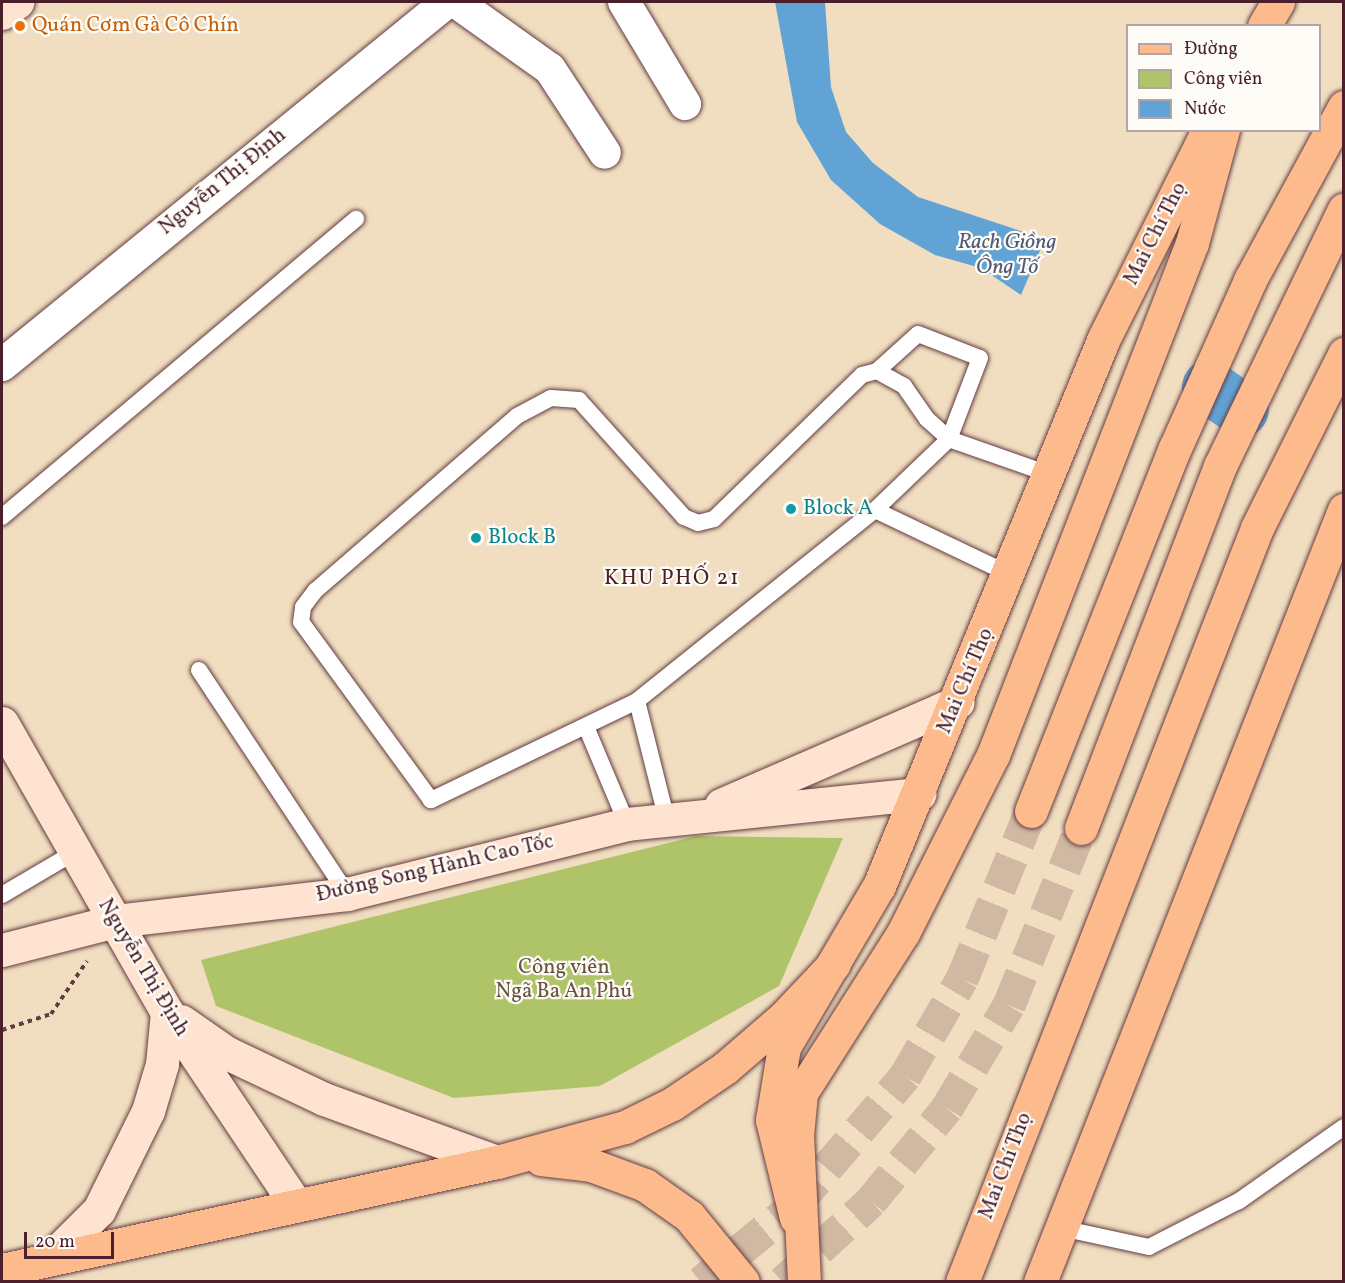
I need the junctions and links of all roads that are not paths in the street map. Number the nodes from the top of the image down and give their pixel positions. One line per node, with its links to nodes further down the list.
1 (17, 2): 6 (main road)
2 (447, 2): 16 (street, Nguyễn Thị Định)
3 (456, 2): 12 (street)
4 (624, 2): 8 (street)
5 (1278, 2): 7 (main road)
6 (2, 13)
7 (1265, 24)
8 (685, 104)
9 (1344, 107): 30 (main road)
10 (1207, 132): 19 (main road, Mai Chí Thọ)
11 (1222, 132): 45 (main road, Mai Chí Thọ)
12 (605, 153)
13 (1344, 209): 33 (main road)
14 (356, 219): 22 (lane)
15 (1344, 354): 50 (main road, Mai Chí Thọ)
16 (2, 365)
17 (878, 371): 18 (lane); 18 (lane); 28 (lane)
18 (949, 439): 19 (lane); 20 (lane)
19 (1049, 474): 23 (main road, Mai Chí Thọ)
20 (875, 510): 23 (lane); 25 (lane)
21 (1344, 510): 44 (main road)
22 (2, 517)
23 (1011, 575): 26 (main road, Mai Chí Thọ)
24 (199, 670): 35 (lane)
25 (637, 701): 28 (lane); 31 (lane)
26 (958, 702): 29 (main road, Mai Chí Thọ); 31 (main road, Đường Song Hành Cao Tốc)
27 (2, 723): 34 (main road, Nguyễn Thị Định)
28 (586, 729): 32 (lane)
29 (919, 794): 31 (main road, Đường Song Hành Cao Tốc); 39 (main road, Mai Chí Thọ)
30 (1031, 811)
31 (680, 818): 32 (main road, Đường Song Hành Cao Tốc)
32 (627, 824): 35 (main road, Đường Song Hành Cao Tốc)
33 (1081, 828)
34 (75, 852): 36 (lane); 37 (main road, Nguyễn Thị Định)
35 (347, 894): 37 (main road, Đường Song Hành Cao Tốc)
36 (2, 895)
37 (115, 921): 38 (main road, Đường Song Hành Cao Tốc); 40 (main road, Nguyễn Thị Định)
38 (2, 950)
39 (834, 964): 42 (main road); 45 (main road, Mai Chí Thọ)
40 (167, 1012): 42 (main road); 43 (main road, Nguyễn Thị Định); 46 (main road)
41 (1344, 1128): 44 (lane)
42 (497, 1162): 43 (main road); 48 (main road)
43 (296, 1205): 46 (main road)
44 (1061, 1228): 51 (main road)
45 (801, 1234): 49 (main road, Mai Chí Thọ)
46 (51, 1258): 47 (main road)
47 (2, 1270)
48 (743, 1281)
49 (804, 1281)
50 (962, 1281)
51 (1040, 1281)

